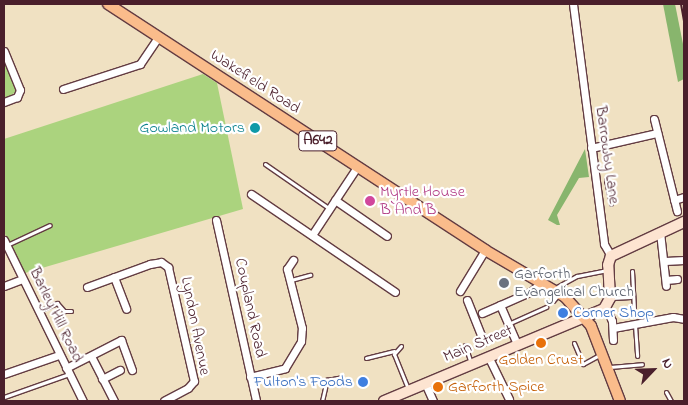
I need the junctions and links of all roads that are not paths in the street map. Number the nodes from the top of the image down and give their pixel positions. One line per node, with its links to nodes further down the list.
1 (108, 4): 3 (main road, Wakefield Road / A642)
2 (573, 4): 9 (street, Barrowby Lane)
3 (158, 37): 5 (street); 11 (main road, Wakefield Road / A642)
4 (4, 51): 6 (street)
5 (63, 89)
6 (4, 102)
7 (654, 119): 8 (street)
8 (657, 133): 9 (street); 18 (street)
9 (591, 148): 15 (street, Barrowby Lane)
10 (265, 164): 20 (lane)
11 (357, 167): 17 (street); 29 (main road, Wakefield Road / A642)
12 (606, 180): 13 (lane)
13 (609, 193): 15 (lane); 19 (lane)
14 (250, 194): 26 (street)
15 (597, 195): 30 (street, Barrowby Lane)
16 (684, 197): 18 (street)
17 (335, 200): 20 (street); 27 (street)
18 (674, 200): 21 (street)
19 (611, 203)
20 (330, 209): 26 (street)
21 (677, 210)
22 (216, 220): 83 (street, Coupland Road)
23 (684, 222): 25 (main road)
24 (50, 225): 28 (lane)
25 (660, 232): 30 (main road); 33 (street)
26 (312, 235): 46 (street)
27 (387, 236)
28 (5, 243): 38 (street, Barley Hill Road)
29 (485, 250): 41 (main road, Wakefield Road / A642); 45 (street)
30 (611, 256): 34 (main road)
31 (294, 260): 40 (street)
32 (684, 260): 33 (street)
33 (665, 261): 39 (street)
34 (608, 270): 44 (lane); 50 (main road)
35 (632, 271): 47 (lane)
36 (310, 275): 40 (lane)
37 (114, 277): 43 (street, Lyndon Avenue); 53 (street); 94 (street, Lyndon Avenue)
38 (22, 279): 42 (street); 56 (street, Barley Hill Road)
39 (677, 279)
40 (290, 280): 83 (street)
41 (542, 281): 44 (main road, Wakefield Road / A642); 51 (street)
42 (4, 286)
43 (87, 287)
44 (557, 290): 49 (lane); 58 (main road, Wakefield Road / A642)
45 (460, 291)
46 (395, 292)
47 (632, 297): 50 (lane); 54 (lane)
48 (468, 300): 63 (street)
49 (553, 301)
50 (608, 303): 58 (main road); 62 (street)
51 (500, 305): 57 (street); 60 (street)
52 (546, 307): 60 (lane)
53 (126, 309)
54 (634, 310)
55 (71, 311): 56 (lane)
56 (38, 312): 72 (street, Barley Hill Road)
57 (482, 313)
58 (585, 317): 66 (main road, Main Street); 70 (main road, A642)
59 (684, 319): 61 (street)
60 (508, 324): 66 (street)
61 (635, 325): 62 (street); 74 (lane)
62 (613, 328): 64 (street)
63 (483, 340)
64 (613, 340)
65 (574, 343): 70 (lane)
66 (517, 344): 71 (main road, Main Street)
67 (465, 345): 76 (lane)
68 (401, 346): 69 (lane)
69 (394, 350): 75 (lane); 87 (lane)
70 (603, 352): 78 (main road, A642)
71 (488, 353): 76 (main road, Main Street); 91 (street)
72 (59, 355): 81 (street, Barley Hill Road); 82 (street)
73 (91, 356): 80 (street); 81 (street); 85 (street)
74 (637, 356)
75 (366, 358)
76 (471, 364): 86 (main road, Main Street)
77 (642, 364): 78 (lane)
78 (609, 368): 99 (main road, A642)
79 (120, 370): 85 (street)
80 (132, 370)
81 (68, 371): 89 (lane); 92 (street, Barley Hill Road)
82 (4, 374)
83 (250, 377): 95 (street, Coupland Road)
84 (342, 377): 96 (lane)
85 (102, 378): 93 (street)
86 (426, 383): 87 (main road, Main Street); 98 (street)
87 (409, 390): 90 (main road, Main Street)
88 (666, 392): 100 (lane)
89 (4, 397)
90 (400, 398): 97 (main road, Main Street)
91 (509, 399)
92 (83, 401)
93 (114, 401)
94 (164, 401)
95 (256, 401)
96 (322, 401)
97 (384, 401)
98 (433, 401)
99 (620, 401)
100 (671, 401)

